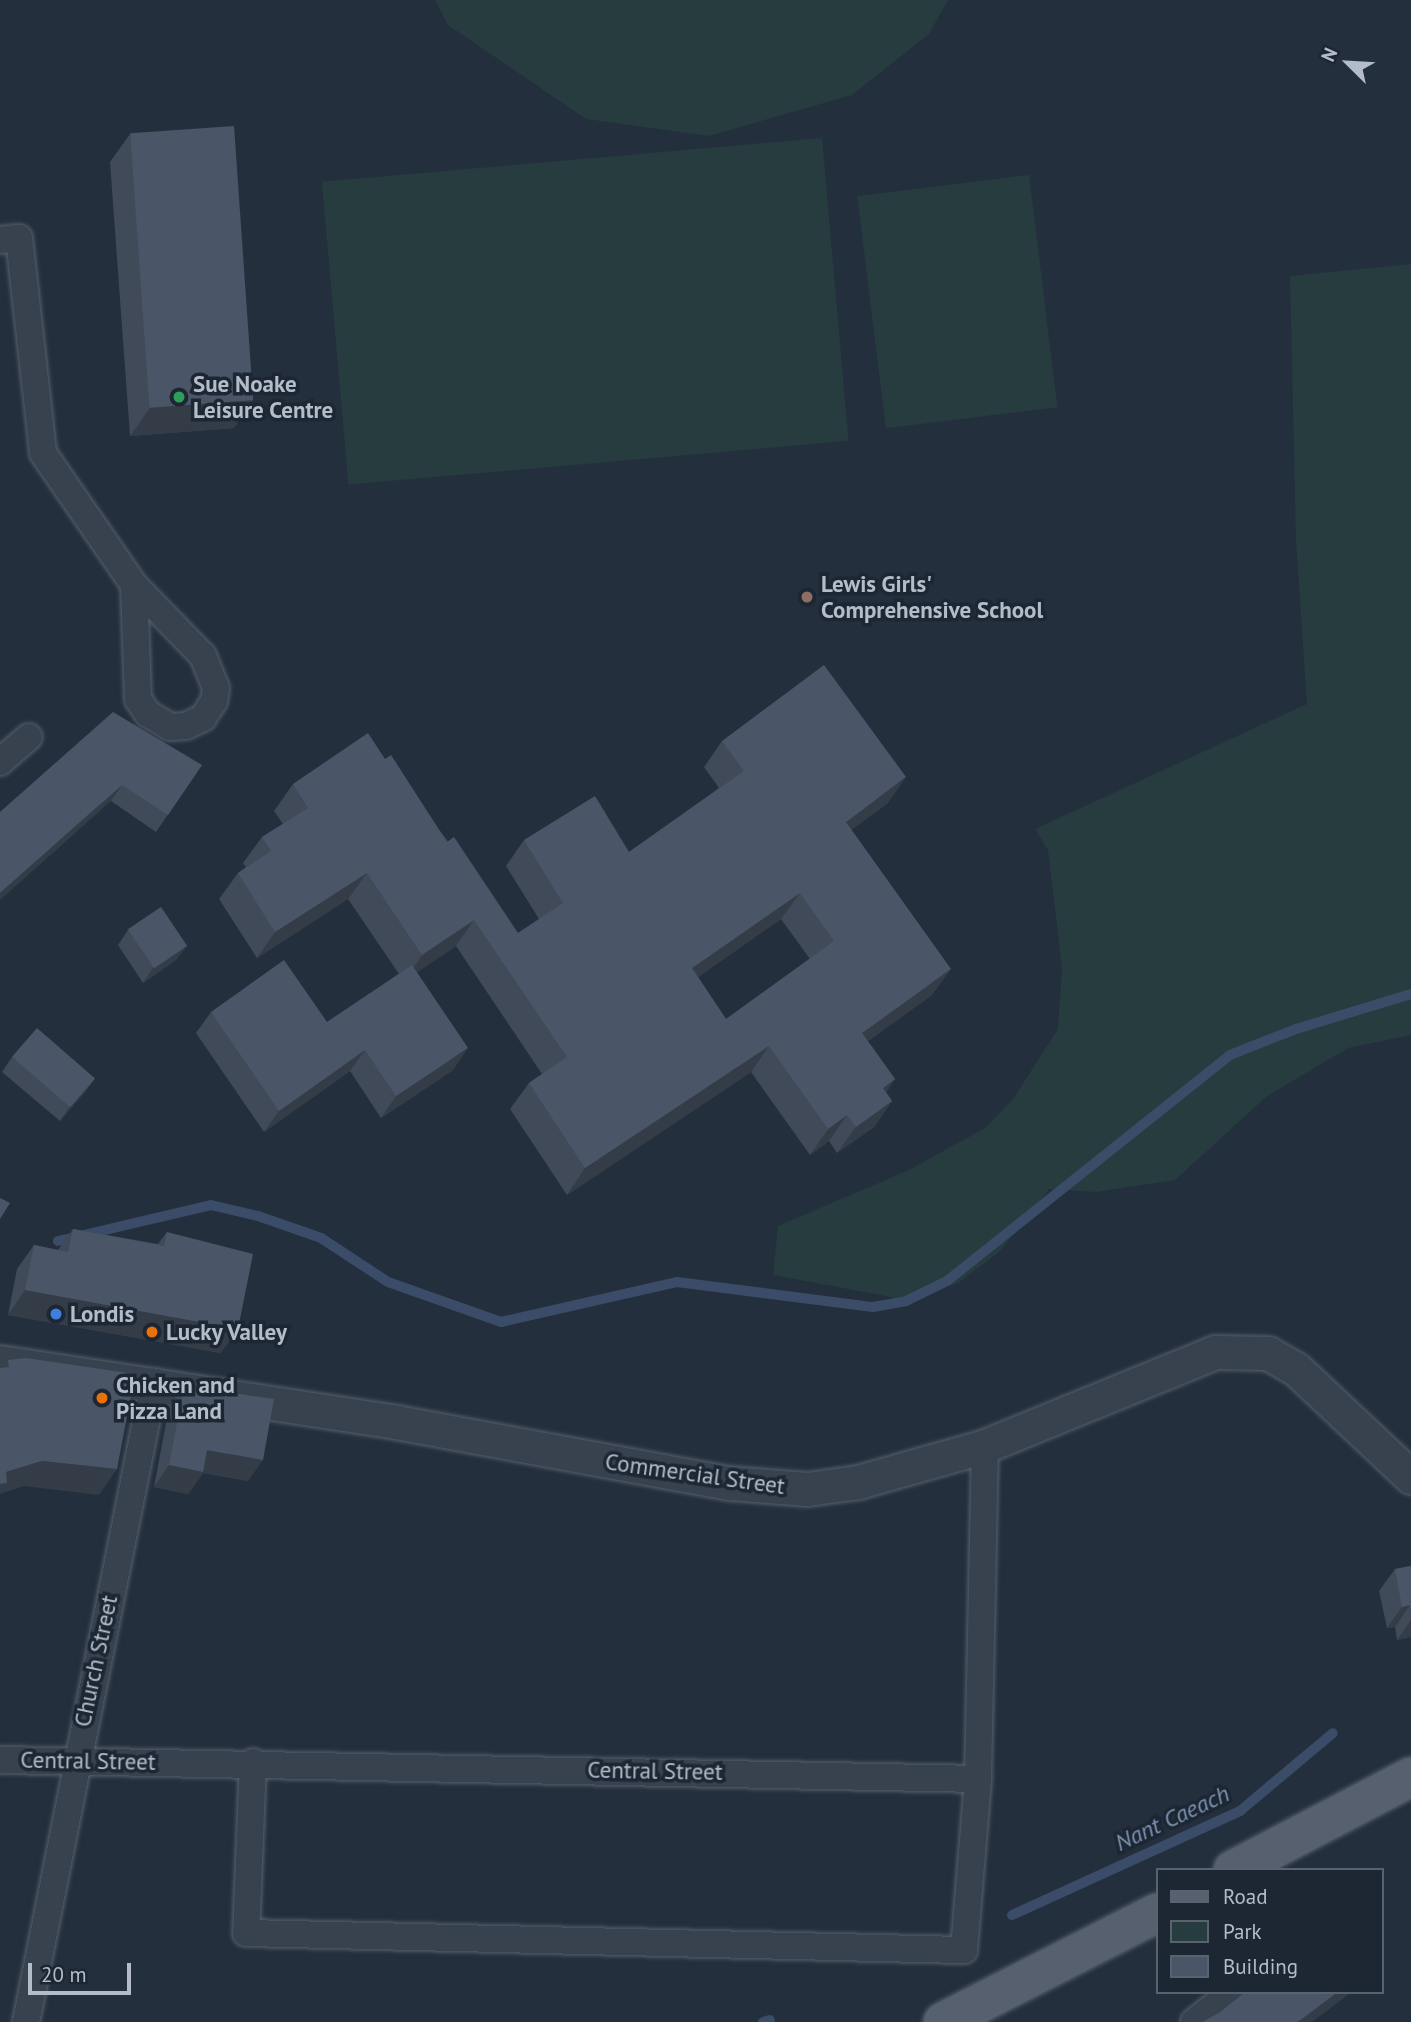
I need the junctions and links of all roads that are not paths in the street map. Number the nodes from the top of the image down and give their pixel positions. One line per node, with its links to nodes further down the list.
1 (0, 240): 2 (street)
2 (134, 585): 2 (street)
3 (29, 737): 4 (street)
4 (0, 762)
5 (0, 1362): 6 (street, Commercial Street)
6 (154, 1382): 7 (street, Commercial Street); 10 (street, Church Street)
7 (985, 1446): 8 (street, Commercial Street); 13 (street)
8 (1411, 1477)
9 (0, 1760): 10 (street, Central Street)
10 (76, 1762): 11 (street, Central Street); 19 (street, Church Street)
11 (253, 1762): 13 (street, Central Street); 13 (street)
12 (1411, 1777): 14 (main road)
13 (978, 1779)
14 (1368, 1801): 15 (main road); 16 (main road)
15 (1411, 1805)
16 (1237, 1868)
17 (1156, 1914): 20 (main road)
18 (1229, 1994): 21 (street)
19 (26, 2022)
20 (943, 2022)
21 (1194, 2022)

